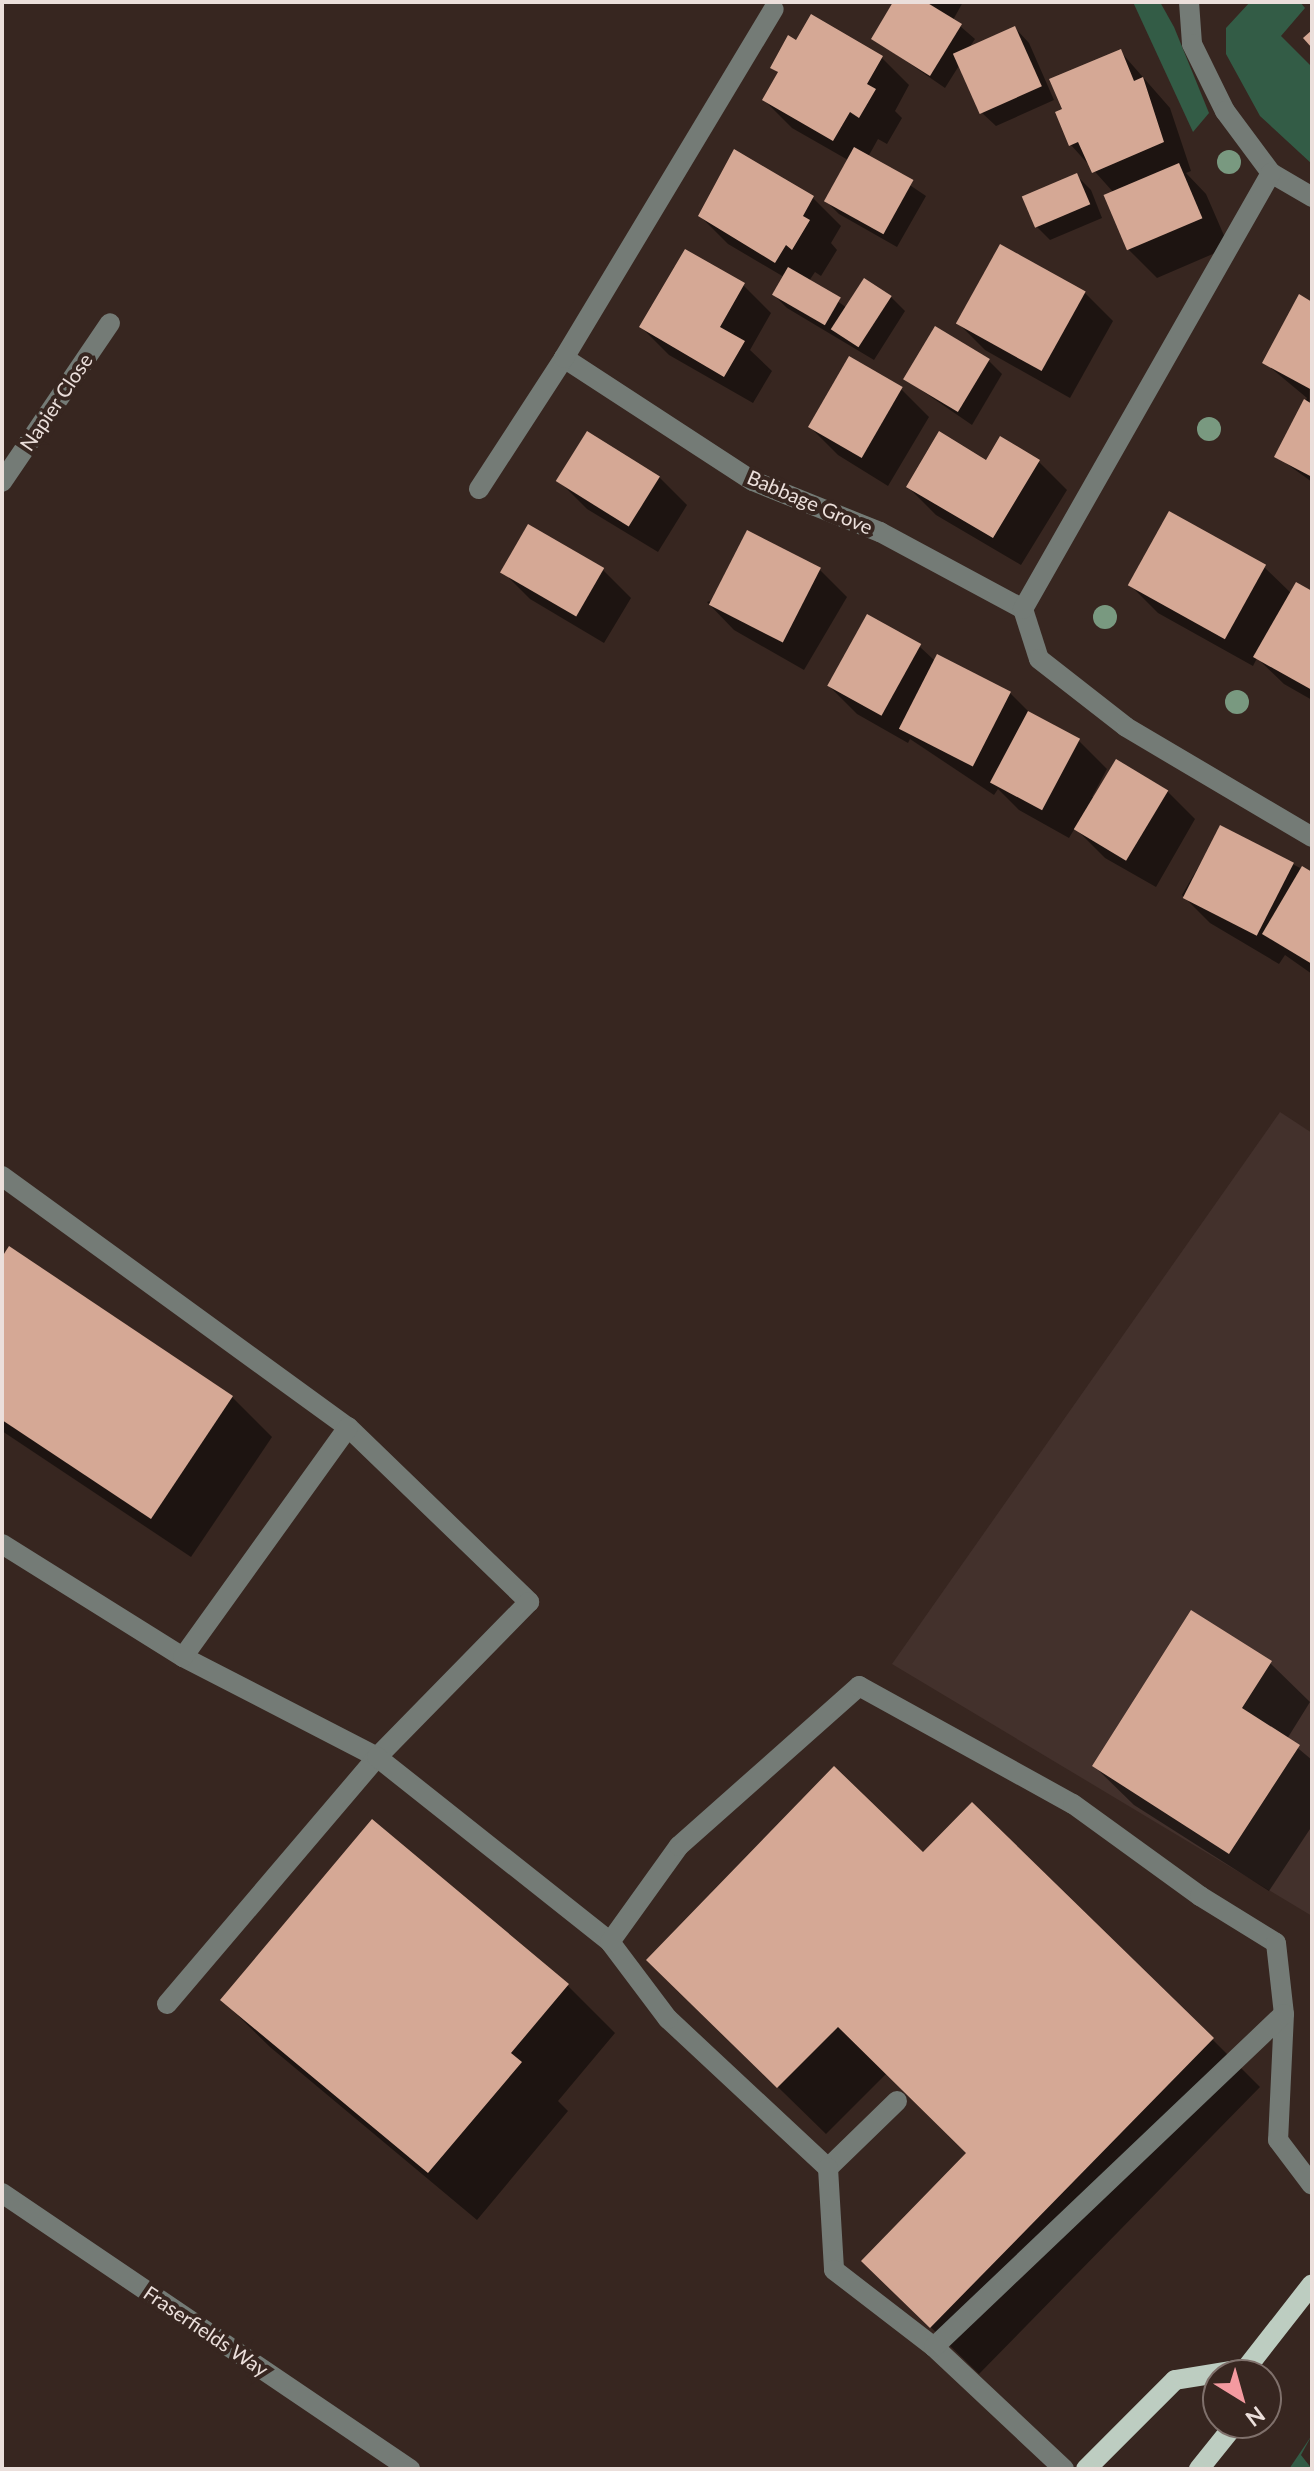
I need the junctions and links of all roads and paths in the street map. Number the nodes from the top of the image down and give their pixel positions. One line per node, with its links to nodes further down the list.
1 (1189, 2): 3 (street)
2 (774, 9): 6 (street)
3 (1271, 173): 4 (street); 9 (street)
4 (1312, 197)
5 (110, 323): 7 (street, Napier Close)
6 (564, 358): 8 (street); 9 (street, Babbage Grove)
7 (2, 482)
8 (479, 489)
9 (1023, 609): 10 (street)
10 (1312, 837)
11 (2, 1176): 12 (street)
12 (348, 1427): 14 (street); 15 (street)
13 (2, 1544): 14 (street)
14 (183, 1657): 15 (street)
15 (377, 1757): 16 (street); 17 (street)
16 (610, 1942): 18 (street); 20 (street)
17 (167, 2004)
18 (1284, 2014): 21 (street); 24 (street)
19 (897, 2101): 20 (street)
20 (828, 2168): 24 (street)
21 (1312, 2185)
22 (2, 2193): 28 (street, Fraserfields Way)
23 (1312, 2284): 25 (main road)
24 (934, 2347): 29 (street)
25 (1251, 2359)
26 (1202, 2377): 30 (main road)
27 (1223, 2439): 31 (main road)
28 (410, 2469)
29 (1064, 2469)
30 (1086, 2469)
31 (1199, 2469)

